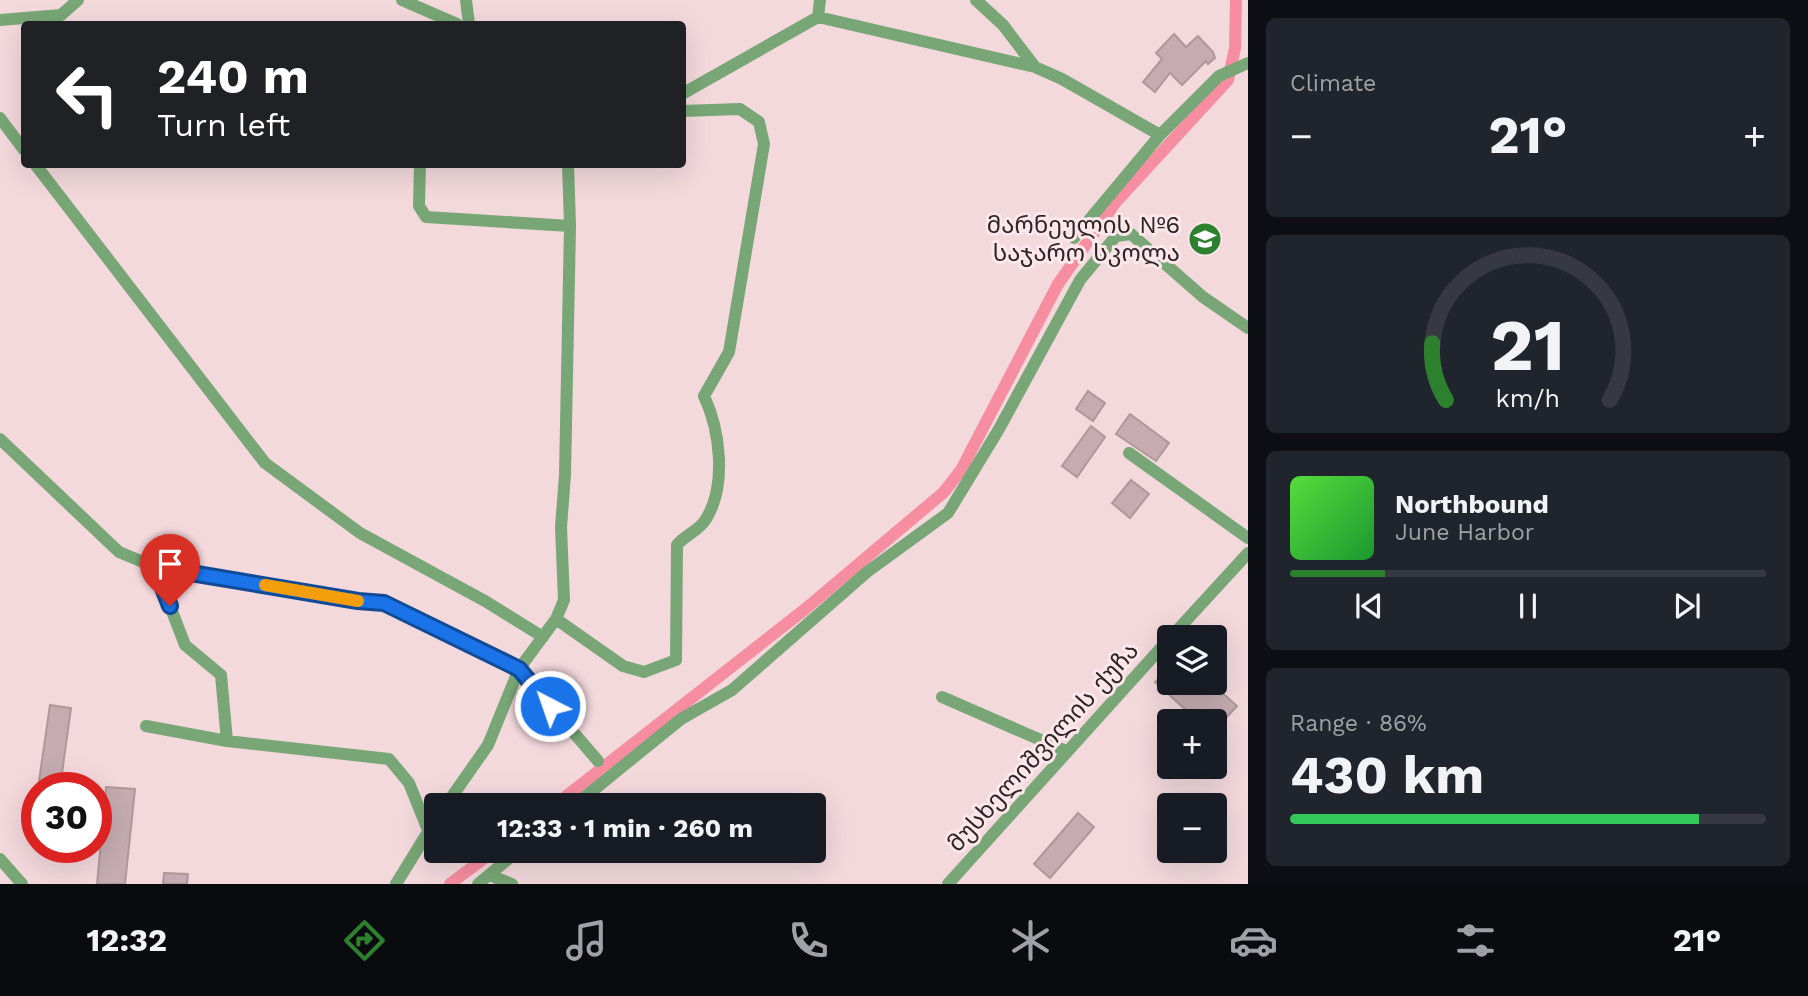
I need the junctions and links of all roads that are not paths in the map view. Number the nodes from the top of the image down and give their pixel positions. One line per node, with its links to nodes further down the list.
1 (78, 0): 7 (street)
2 (402, 0): 8 (street)
3 (466, 0): 9 (street)
4 (820, 0): 6 (street)
5 (976, 0): 11 (street)
6 (818, 17): 11 (street); 12 (street)
7 (0, 20)
8 (450, 21)
9 (469, 21)
10 (1248, 63): 15 (street)
11 (1035, 67): 15 (street)
12 (686, 92)
13 (686, 111): 28 (street)
14 (0, 118): 16 (street)
15 (1160, 135): 21 (street)
16 (21, 146)
17 (38, 168): 30 (street)
18 (421, 168): 20 (street)
19 (568, 168): 20 (street)
20 (570, 226): 28 (street)
21 (1074, 238)
22 (1248, 328): 39 (street)
23 (0, 439): 27 (street)
24 (1129, 453): 25 (street)
25 (1248, 538)
26 (1248, 553): 29 (street, მუსხელიშვილის ქუჩა)
27 (155, 567): 32 (street); 35 (street)
28 (556, 619): 30 (street)
29 (1182, 625)
30 (543, 637): 32 (street)
31 (1157, 652): 36 (street, მუსხელიშვილის ქუჩა)
32 (519, 669): 37 (street); 38 (street)
33 (942, 697): 36 (street)
34 (146, 726): 35 (street)
35 (227, 741): 40 (street)
36 (1066, 751): 50 (street, მუსხელიშვილის ქუჩა)
37 (598, 761)
38 (454, 793)
39 (590, 793)
40 (424, 810)
41 (424, 838): 47 (street)
42 (0, 859): 44 (street)
43 (503, 863): 45 (street)
44 (5, 874): 46 (street)
45 (489, 875): 48 (street); 49 (street)
46 (22, 884)
47 (396, 884)
48 (478, 884)
49 (512, 884)
50 (948, 884)

